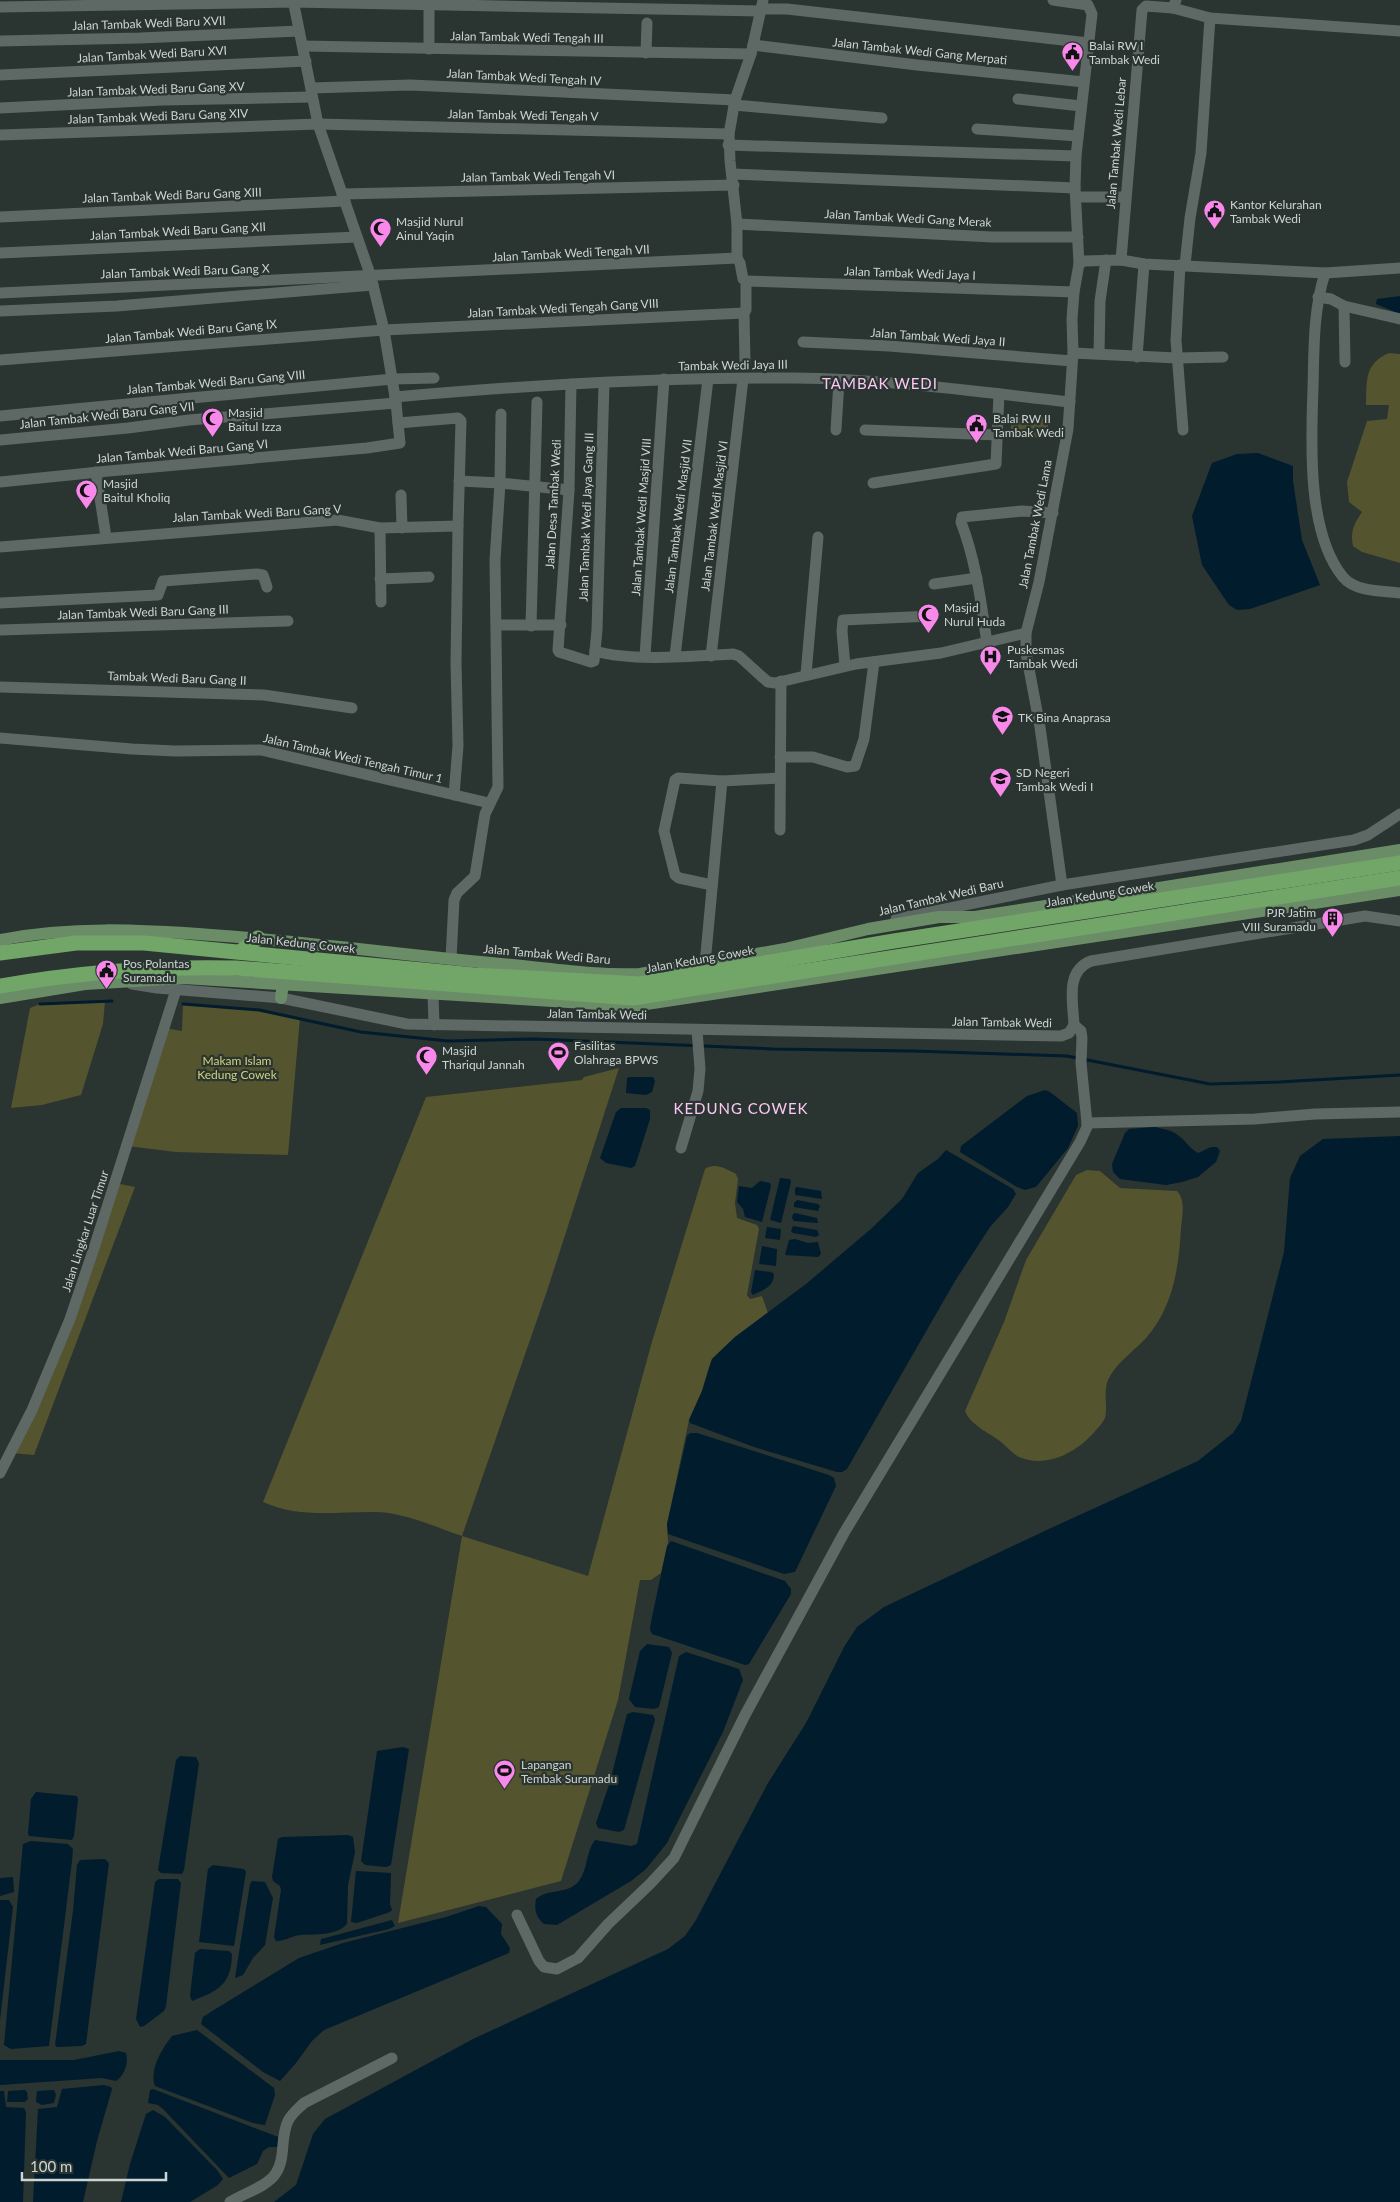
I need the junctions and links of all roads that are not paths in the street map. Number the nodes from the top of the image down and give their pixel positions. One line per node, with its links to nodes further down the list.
1 (1053, 0): 3 (street)
2 (293, 1): 5 (street); 6 (street); 10 (street)
3 (1081, 2): 13 (street, Jalan Tambak Wedi Lama)
4 (1175, 4): 8 (street); 35 (street, Jalan Tambak Wedi Lebar)
5 (429, 5): 7 (street); 15 (street)
6 (0, 7)
7 (762, 7): 13 (street); 16 (street)
8 (1210, 18): 11 (street); 47 (street)
9 (647, 22): 17 (street)
10 (299, 31): 12 (street, Jalan Tambak Wedi Baru XVII); 14 (street)
11 (1400, 31)
12 (0, 42)
13 (1089, 43): 20 (street, Jalan Tambak Wedi Lama)
14 (303, 46): 15 (street, Jalan Tambak Wedi Tengah III); 18 (street)
15 (429, 49): 17 (street, Jalan Tambak Wedi Tengah III)
16 (752, 50): 17 (street, Jalan Tambak Wedi Tengah III); 20 (street, Jalan Tambak Wedi Gang Merpati); 23 (street)
17 (646, 53)
18 (306, 61): 19 (street, Jalan Tambak Wedi Baru XVI); 21 (street)
19 (0, 74)
20 (1084, 82): 24 (street, Jalan Tambak Wedi Lama)
21 (312, 92): 23 (street, Jalan Tambak Wedi Tengah IV); 25 (street, Jalan Tambak Wedi Baru Gang XV); 27 (street)
22 (1018, 99): 24 (street)
23 (734, 102): 26 (street, Jalan Tambak Wedi Tengah IV); 31 (street)
24 (1081, 106): 30 (street, Jalan Tambak Wedi Lama)
25 (0, 108)
26 (882, 118)
27 (318, 124): 29 (street, Jalan Tambak Wedi Baru Gang XIV); 31 (street, Jalan Tambak Wedi Tengah V); 36 (street)
28 (977, 129): 30 (street)
29 (0, 135)
30 (1078, 136): 32 (street, Jalan Tambak Wedi Lama)
31 (729, 140): 32 (street, Jalan Tambak Wedi Tengah V); 33 (street)
32 (1076, 156): 34 (street, Jalan Tambak Wedi Lama)
33 (733, 180): 34 (street, Jalan Tambak Wedi Tengah VI); 36 (street, Jalan Tambak Wedi Tengah VI); 38 (street)
34 (1076, 192): 35 (street, Jalan Tambak Wedi Tengah VI); 40 (street, Jalan Tambak Wedi Lama)
35 (1125, 197): 44 (street, Jalan Tambak Wedi Lebar)
36 (344, 198): 37 (street, Jalan Tambak Wedi Baru Gang XIII); 39 (street)
37 (0, 217)
38 (737, 224): 40 (street, Jalan Tambak Wedi Gang Merak); 42 (street)
39 (356, 237): 41 (street, Jalan Tambak Wedi Baru Gang XII); 50 (street)
40 (1078, 237): 45 (street, Jalan Tambak Wedi Lama)
41 (0, 253)
42 (737, 258): 50 (street, Jalan Tambak Wedi Tengah VII); 51 (street)
43 (1106, 260): 44 (street); 45 (street); 61 (street)
44 (1121, 260): 46 (street)
45 (1079, 264): 52 (street, Jalan Tambak Wedi Lama)
46 (1144, 264): 47 (street); 63 (street)
47 (1182, 265): 49 (street); 65 (street)
48 (1400, 268): 49 (street)
49 (1325, 273): 54 (street)
50 (372, 281): 53 (street, Jalan Tambak Wedi Baru Gang X); 56 (street); 59 (street)
51 (746, 281): 52 (street, Jalan Tambak Wedi Jaya I); 57 (street)
52 (1074, 292): 62 (street, Jalan Tambak Wedi Lama)
53 (0, 293)
54 (1318, 297): 55 (street); 109 (street)
55 (1344, 306): 58 (street); 68 (street)
56 (0, 312)
57 (744, 313): 59 (street, Jalan Tambak Wedi Tengah Gang VIII); 67 (street)
58 (1400, 318)
59 (384, 330): 66 (street, Jalan Tambak Wedi Baru Gang IX); 70 (street)
60 (803, 342): 62 (street, Jalan Tambak Wedi Jaya II)
61 (1099, 354): 62 (street, Jalan Tambak Wedi Jaya II); 63 (street, Jalan Tambak Wedi Jaya II)
62 (1072, 357): 80 (street, Jalan Tambak Wedi Lama)
63 (1137, 357): 65 (street, Jalan Tambak Wedi Jaya II)
64 (1223, 357): 65 (street, Jalan Tambak Wedi Jaya II)
65 (1177, 358): 86 (street)
66 (0, 360)
67 (745, 362)
68 (1345, 362)
69 (434, 378): 70 (street, Jalan Tambak Wedi Baru Gang VIII)
70 (393, 379): 78 (street); 82 (street, Jalan Tambak Wedi Baru Gang VIII)
71 (664, 379): 72 (street, Tambak Wedi Jaya III); 75 (street, Tambak Wedi Jaya III); 121 (street, Jalan Tambak Wedi Masjid VIII)
72 (708, 379): 73 (street, Tambak Wedi Jaya III); 122 (street, Jalan Tambak Wedi Masjid VII)
73 (743, 379): 74 (street, Tambak Wedi Jaya III); 123 (street, Jalan Tambak Wedi Masjid VI)
74 (838, 381): 77 (street, Tambak Wedi Jaya III); 84 (street)
75 (604, 383): 76 (street, Tambak Wedi Jaya III); 120 (street, Jalan Tambak Wedi Jaya Gang III)
76 (571, 384): 78 (street, Tambak Wedi Jaya III); 95 (street, Jalan Desa Tambak Wedi)
77 (999, 394): 80 (street, Tambak Wedi Jaya III); 87 (street)
78 (396, 400): 83 (street); 88 (street, Jalan Tambak Wedi Baru Gang VII)
79 (537, 402): 94 (street, Jalan Desa Tambak Wedi)
80 (1070, 402): 97 (street, Jalan Tambak Wedi Lama)
81 (501, 414): 93 (street)
82 (0, 416)
83 (398, 423): 89 (street, Jalan Tambak Wedi Baru Gang VI); 91 (street)
84 (836, 430)
85 (865, 430): 87 (street)
86 (1183, 430)
87 (998, 435): 92 (street)
88 (0, 440)
89 (96, 472): 90 (street, Jalan Tambak Wedi Baru Gang VI); 101 (street)
90 (0, 482)
91 (459, 482): 93 (street); 98 (street)
92 (873, 482)
93 (500, 483): 94 (street); 114 (street)
94 (534, 488): 95 (street); 116 (street, Jalan Desa Tambak Wedi)
95 (569, 490): 115 (street, Jalan Desa Tambak Wedi)
96 (401, 494): 100 (street)
97 (1052, 513): 105 (street); 118 (street, Jalan Tambak Wedi Lama)
98 (458, 526): 100 (street, Jalan Tambak Wedi Baru Gang V); 134 (street)
99 (380, 528): 100 (street, Jalan Tambak Wedi Baru Gang V); 101 (street, Jalan Tambak Wedi Baru Gang V); 106 (street)
100 (402, 528)
101 (106, 537): 103 (street, Jalan Tambak Wedi Baru Gang V)
102 (818, 537): 126 (street)
103 (0, 547)
104 (429, 577): 106 (street)
105 (977, 578): 107 (street); 119 (street)
106 (380, 579): 110 (street)
107 (934, 584)
108 (267, 587): 111 (street)
109 (1400, 594)
110 (381, 602)
111 (0, 603)
112 (932, 616): 125 (street)
113 (288, 622): 117 (street, Jalan Tambak Wedi Baru Gang III)
114 (496, 625): 116 (street); 135 (street)
115 (561, 625): 116 (street); 120 (street, Jalan Desa Tambak Wedi)
116 (531, 626)
117 (0, 630)
118 (1026, 633): 119 (street); 142 (street, Jalan Tambak Wedi Lama)
119 (987, 643): 124 (street)
120 (595, 651): 121 (street)
121 (645, 656): 122 (street)
122 (675, 656): 123 (street)
123 (712, 656): 127 (street)
124 (874, 662): 125 (street); 131 (street)
125 (845, 666): 126 (street)
126 (806, 674): 127 (street)
127 (781, 681): 131 (street)
128 (0, 687): 129 (street, Tambak Wedi Baru Gang II)
129 (352, 708)
130 (0, 738): 134 (street, Jalan Tambak Wedi Tengah Timur 1)
131 (780, 757): 132 (street)
132 (780, 778): 133 (street); 137 (street)
133 (722, 781): 141 (street); 141 (street)
134 (454, 795): 135 (street, Jalan Tambak Wedi Tengah Timur 1)
135 (489, 803): 150 (street)
136 (1400, 814): 142 (street, Jalan Tambak Wedi Baru)
137 (780, 830)
138 (1400, 850): 145 (main road)
139 (1400, 863): 148 (highway, Jalan Kedung Cowek)
140 (1400, 878): 155 (highway)
141 (712, 885): 151 (street)
142 (1062, 885): 145 (street, Jalan Tambak Wedi Baru)
143 (1400, 890): 157 (main road)
144 (1400, 921): 160 (street)
145 (868, 928): 151 (main road, Jalan Tambak Wedi Baru)
146 (258, 938): 147 (main road, Jalan Kedung Cowek); 148 (highway); 150 (main road, Jalan Kedung Cowek)
147 (0, 940)
148 (240, 952): 149 (highway, Jalan Kedung Cowek)
149 (0, 953)
150 (451, 960): 151 (main road, Jalan Tambak Wedi Baru)
151 (705, 964)
152 (117, 981): 153 (main road); 155 (main road); 156 (street, Jalan Tambak Wedi)
153 (283, 983): 157 (main road); 158 (main road)
154 (1, 990): 155 (highway)
155 (24, 990)
156 (176, 990): 158 (street, Jalan Tambak Wedi); 165 (street, Jalan Lingkar Luar Timur)
157 (433, 993): 159 (street)
158 (281, 998): 159 (street, Jalan Tambak Wedi)
159 (434, 1025): 161 (street, Jalan Tambak Wedi)
160 (1074, 1025): 161 (street, Jalan Tambak Wedi); 163 (street)
161 (697, 1034): 164 (street)
162 (1400, 1112): 163 (street)
163 (1087, 1123): 166 (street)
164 (680, 1148)
165 (0, 1473)
166 (517, 1915)
167 (392, 2058): 168 (street)
168 (230, 2202)

